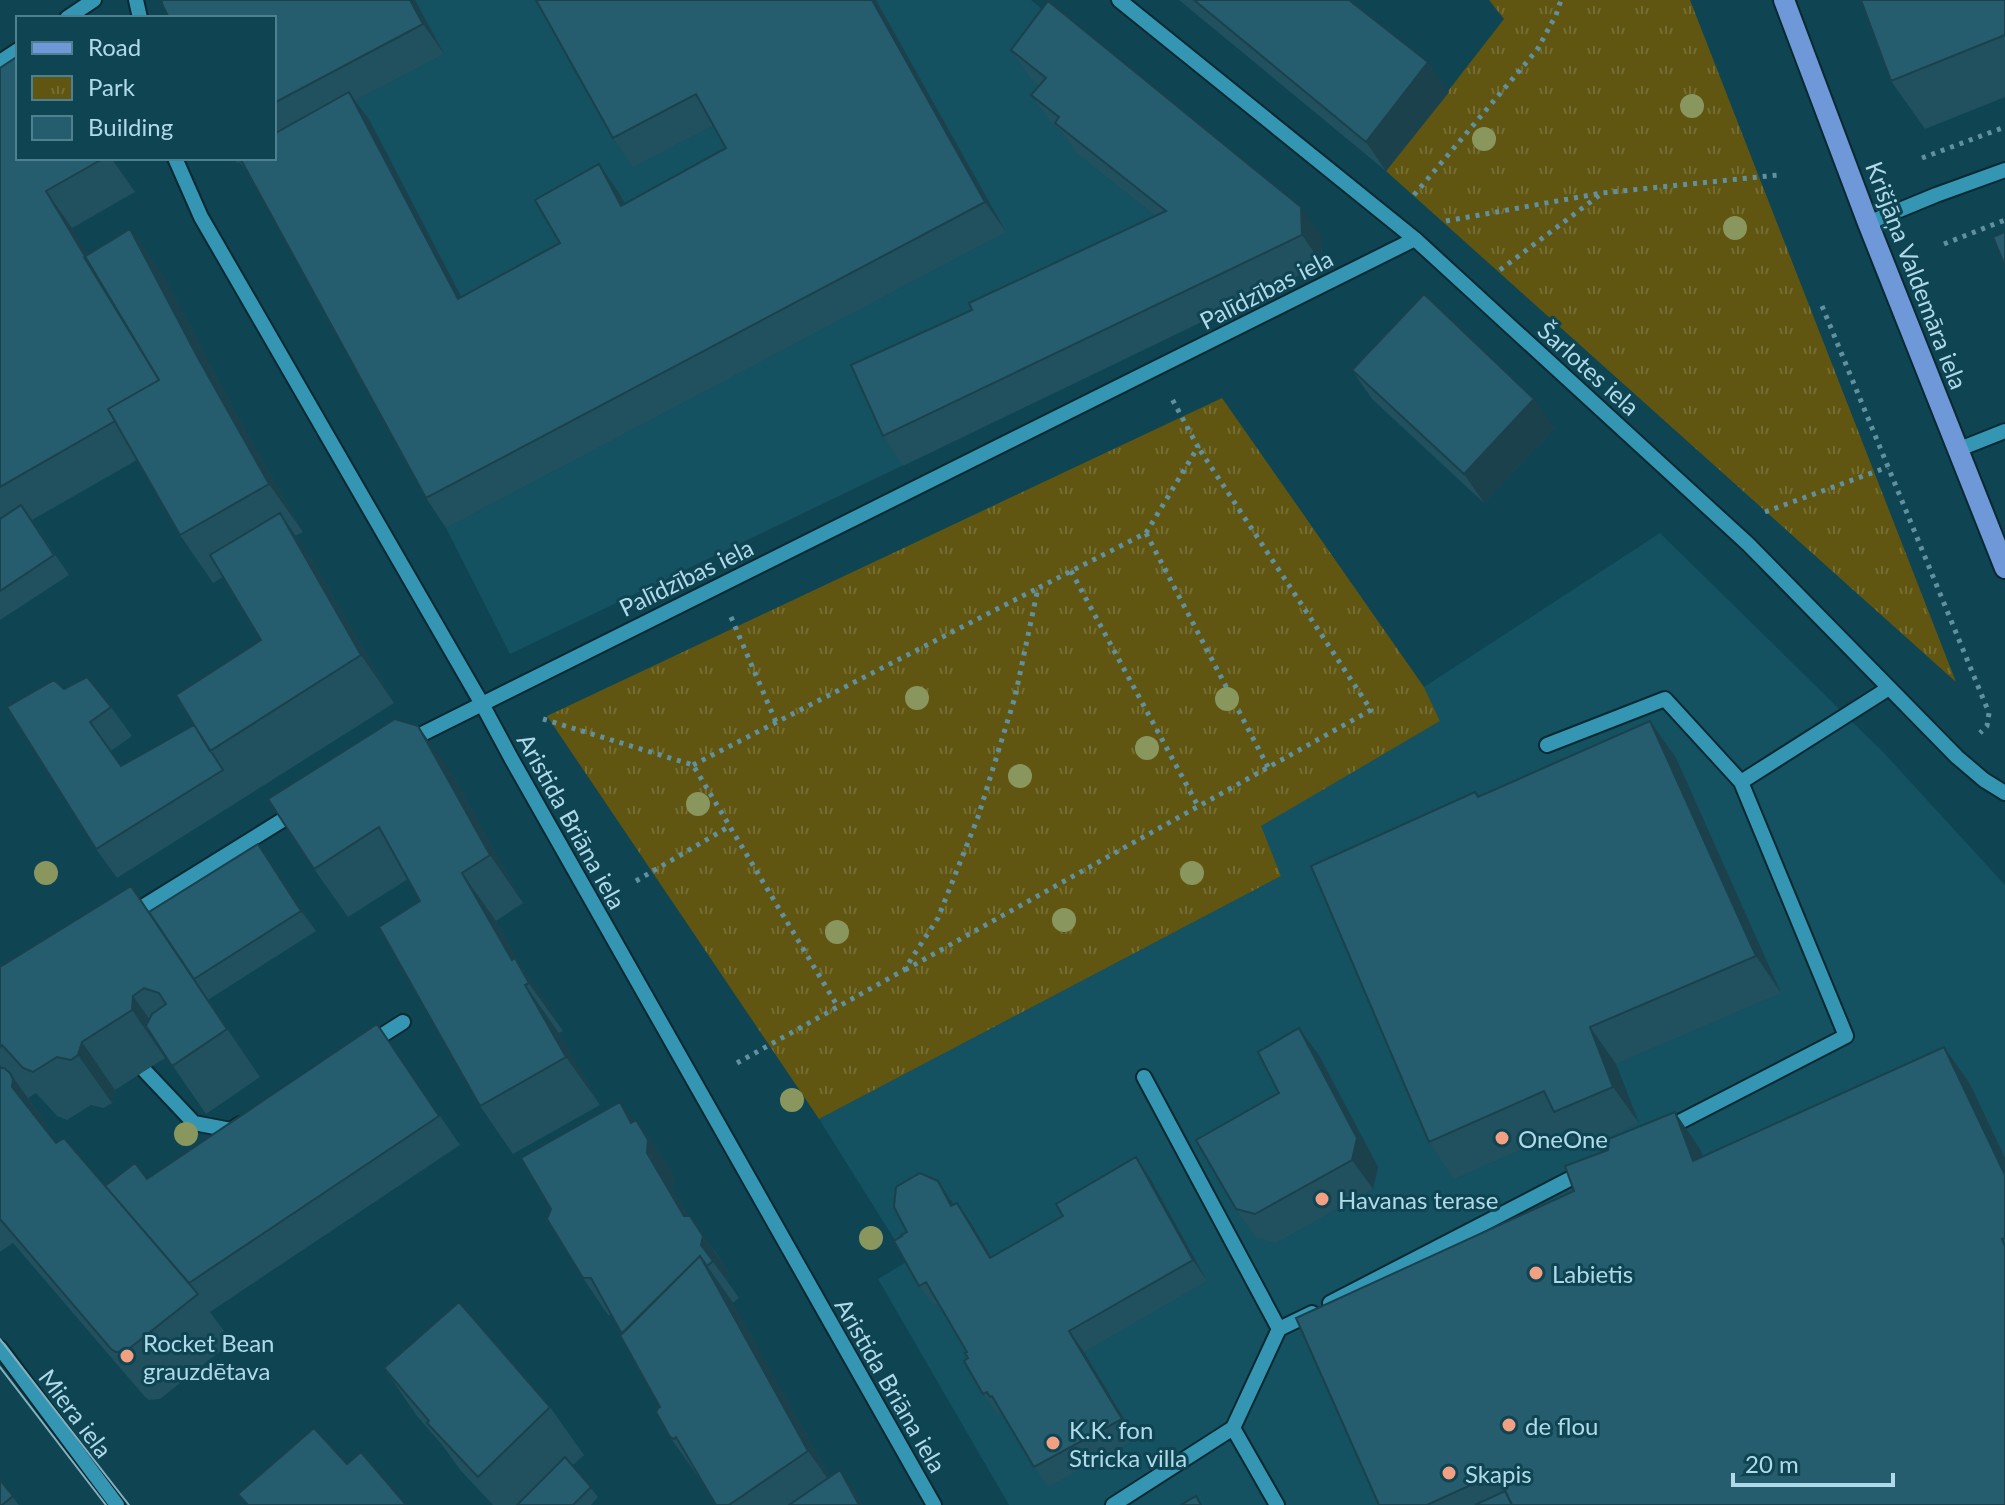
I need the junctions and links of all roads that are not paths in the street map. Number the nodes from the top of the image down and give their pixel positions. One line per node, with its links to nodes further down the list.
1 (94, 0): 4 (street)
2 (1119, 0): 8 (street, Šarlotes iela)
3 (1784, 0): 7 (main road, Krišjāņa Valdemāra iela)
4 (70, 16)
5 (176, 160): 13 (street, Aristida Briāna iela)
6 (2005, 170): 7 (street)
7 (1868, 223): 10 (main road, Krišjāņa Valdemāra iela)
8 (1415, 239): 12 (street, Šarlotes iela); 13 (street, Palīdzības iela)
9 (2005, 431): 10 (street)
10 (1957, 450): 11 (main road, Krišjāņa Valdemāra iela)
11 (2005, 568)
12 (1889, 688): 16 (street); 17 (street, Šarlotes iela)
13 (482, 704): 15 (street, Palīdzības iela); 31 (street, Aristida Briāna iela)
14 (1547, 745): 16 (street)
15 (399, 747)
16 (1741, 782): 25 (street)
17 (2005, 793)
18 (308, 804): 19 (street)
19 (121, 921)
20 (403, 1022): 21 (street)
21 (364, 1047)
22 (145, 1071): 24 (street)
23 (1144, 1077): 27 (street)
24 (258, 1113)
25 (1650, 1138)
26 (1594, 1167): 27 (street)
27 (1279, 1329): 29 (street)
28 (0, 1348): 30 (street, Miera iela)
29 (1233, 1428): 32 (street); 33 (street)
30 (117, 1505)
31 (934, 1505)
32 (1113, 1505)
33 (1277, 1505)

